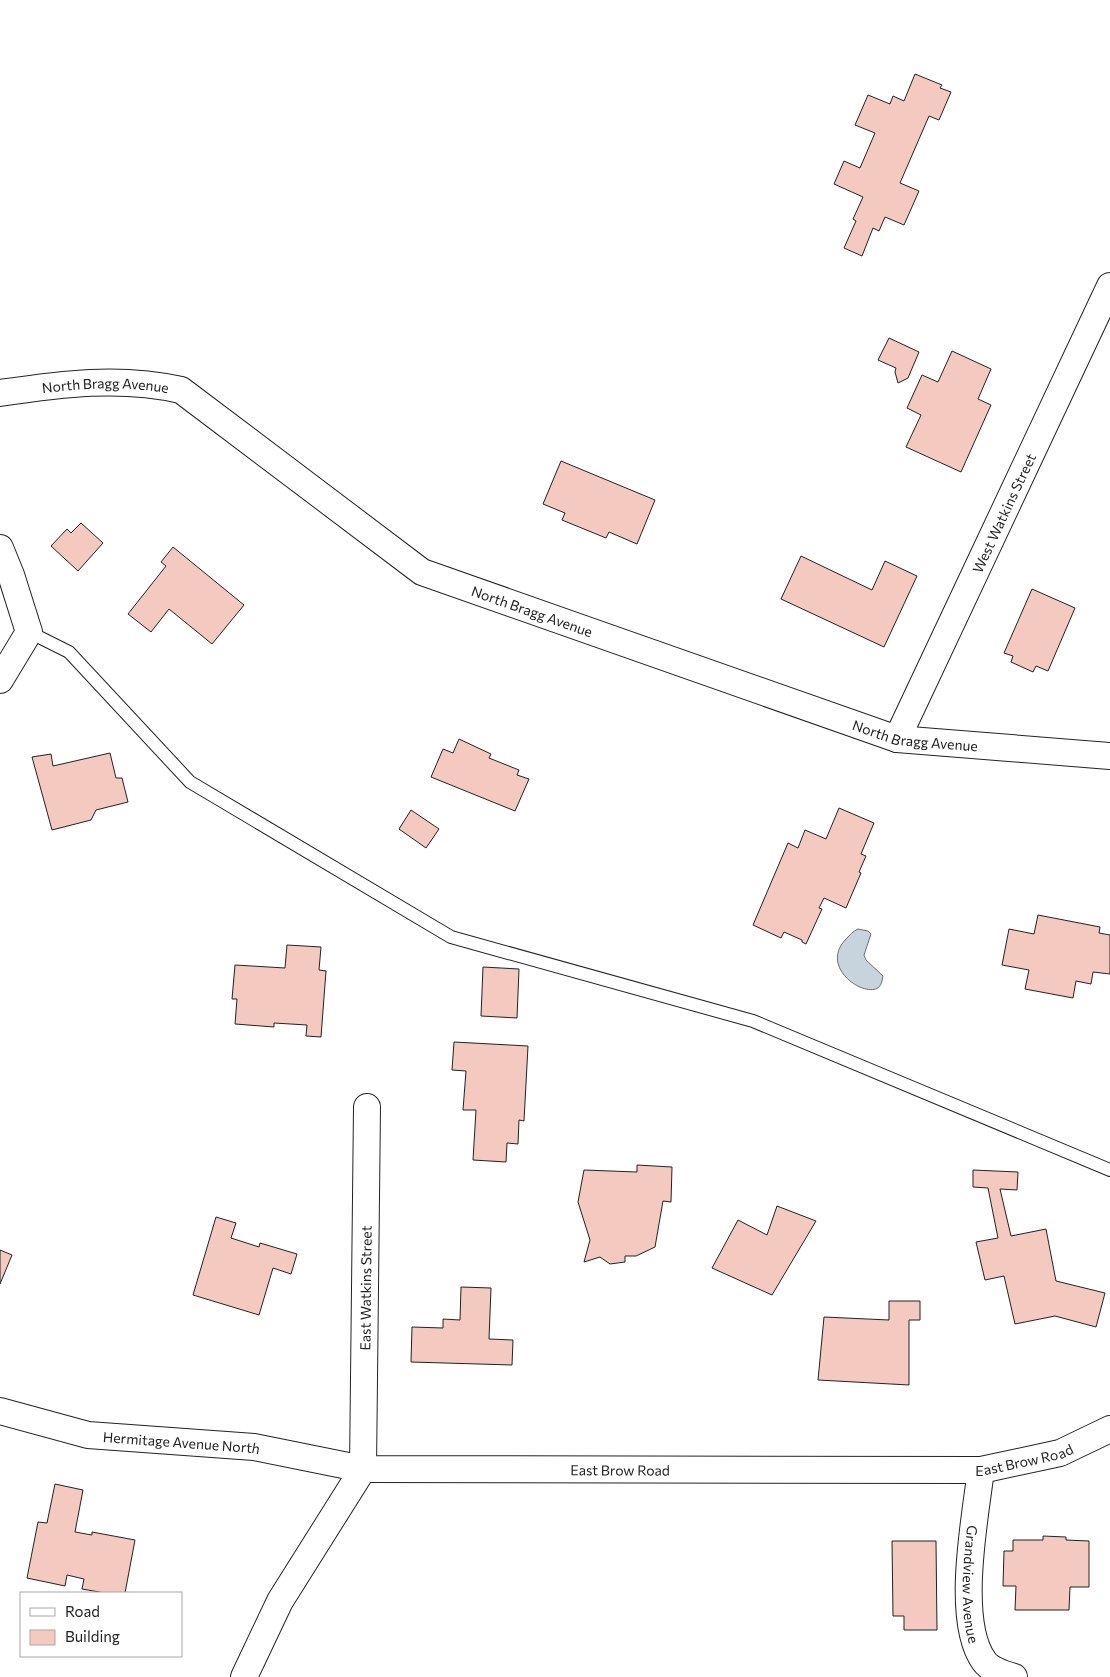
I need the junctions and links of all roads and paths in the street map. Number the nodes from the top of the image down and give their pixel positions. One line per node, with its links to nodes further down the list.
1 (1110, 286): 6 (street, West Watkins Street)
2 (0, 393): 6 (street, North Bragg Avenue)
3 (0, 548): 4 (street)
4 (29, 632): 5 (street); 9 (lane)
5 (0, 680)
6 (896, 739): 7 (street, North Bragg Avenue)
7 (1110, 756)
8 (367, 1107): 12 (street, East Watkins Street)
9 (1110, 1170)
10 (0, 1411): 12 (street, Hermitage Avenue North)
11 (1110, 1428): 13 (street, East Brow Road)
12 (364, 1470): 13 (street, East Brow Road); 14 (street)
13 (981, 1470): 15 (street, Grandview Avenue)
14 (244, 1677)
15 (1014, 1677)

